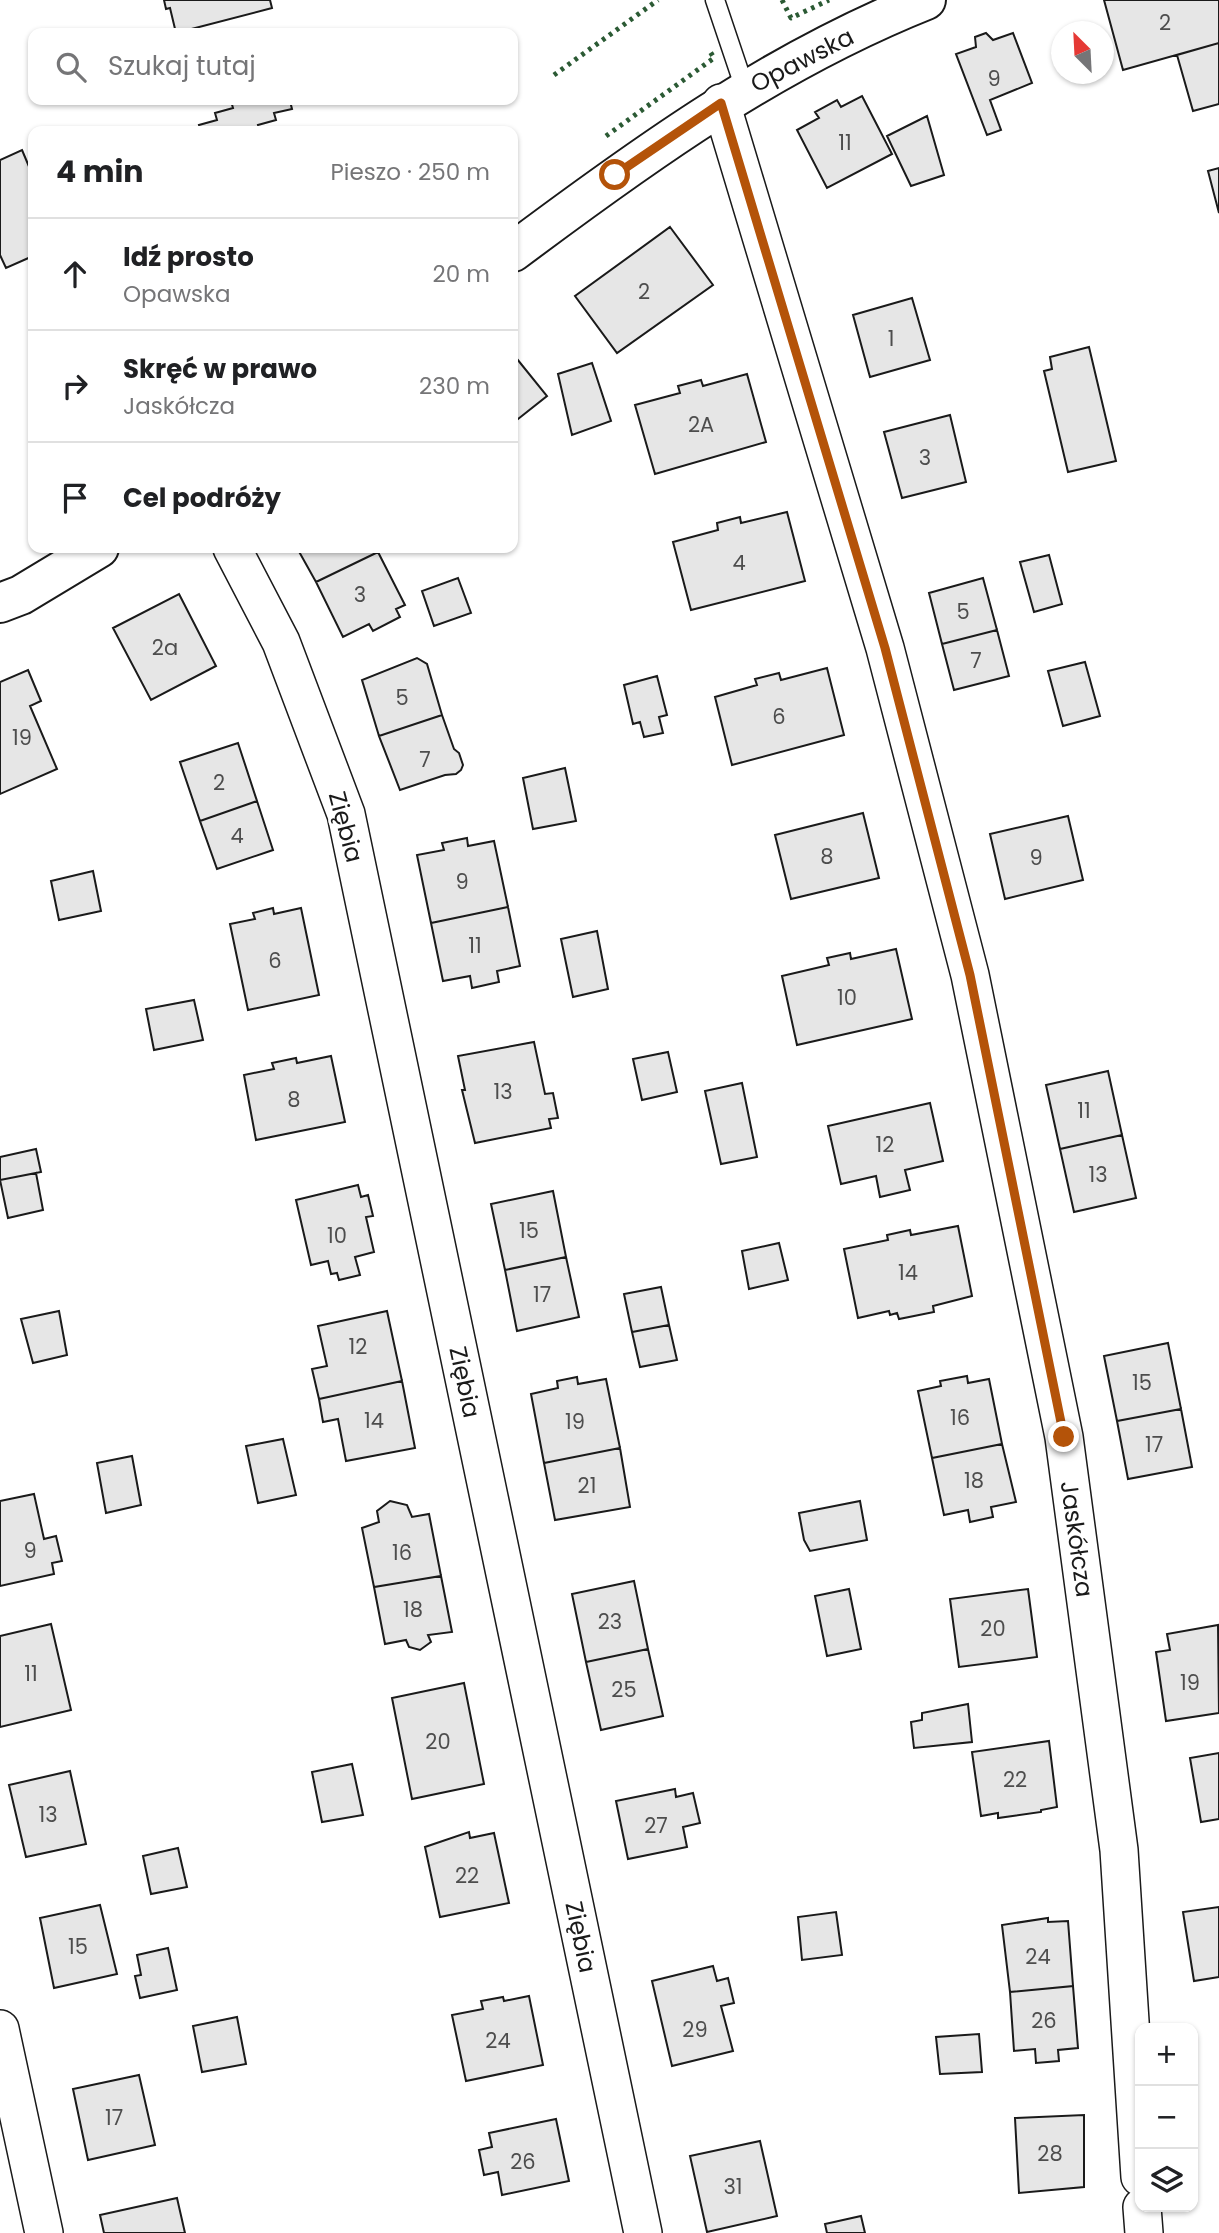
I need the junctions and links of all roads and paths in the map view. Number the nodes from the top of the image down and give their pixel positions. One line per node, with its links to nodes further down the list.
1 (715, 0): 3 (lane)
2 (926, 0): 3 (street, Opawska)
3 (733, 96): 4 (street, Opawska); 9 (street, Jaskółcza)
4 (518, 248)
5 (91, 553): 7 (street)
6 (235, 553): 12 (street, Ziębia)
7 (0, 603)
8 (0, 2029): 11 (street)
9 (1138, 2149)
10 (1142, 2212): 13 (street)
11 (44, 2233)
12 (643, 2233)
13 (1144, 2233)

